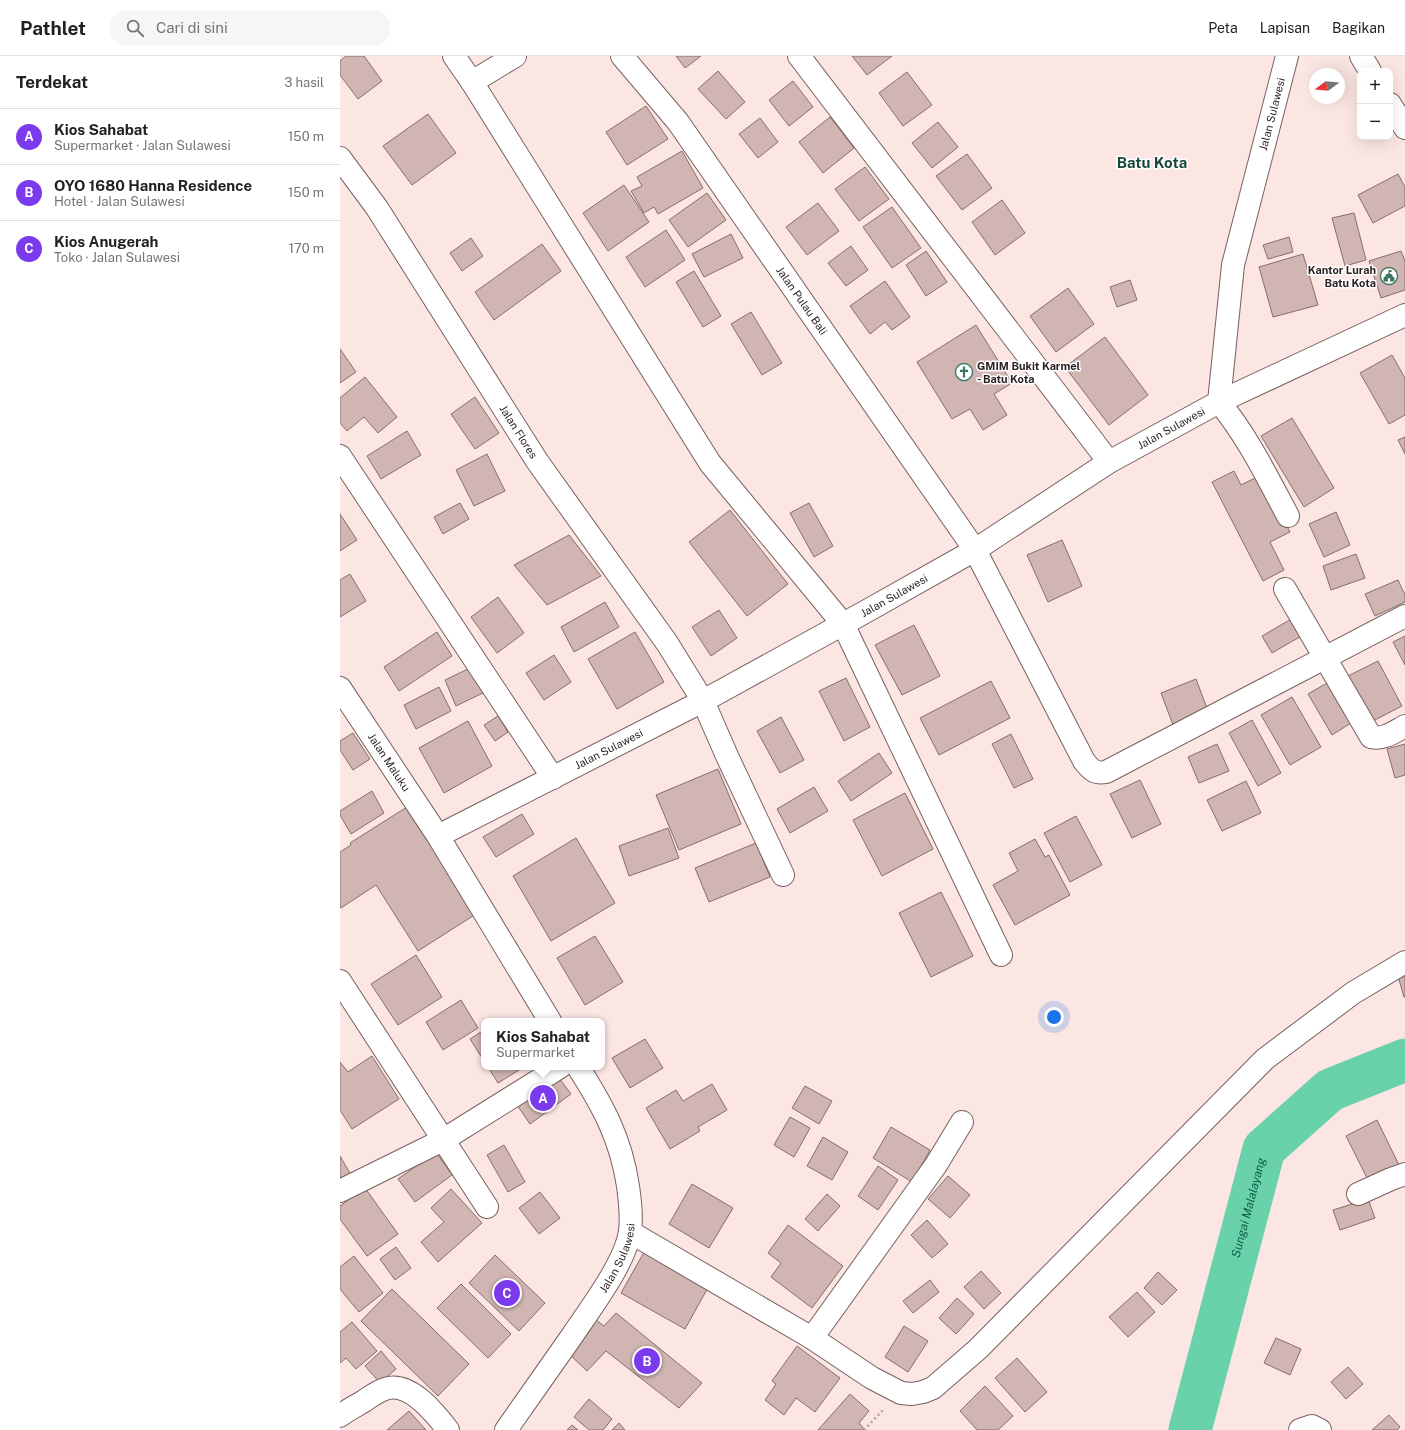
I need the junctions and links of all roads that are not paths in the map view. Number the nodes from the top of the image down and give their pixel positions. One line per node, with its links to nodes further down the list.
1 (454, 56): 8 (street)
2 (516, 56): 8 (street)
3 (622, 56): 17 (street, Jalan Pulau Bali)
4 (799, 56): 15 (street)
5 (1287, 56): 13 (street, Jalan Sulawesi)
6 (1361, 56): 7 (street)
7 (1368, 68)
8 (472, 82): 20 (street)
9 (1393, 109): 10 (street)
10 (1405, 128)
11 (340, 158): 23 (street, Jalan Flores)
12 (1404, 320): 13 (street)
13 (1219, 402): 15 (street, Jalan Sulawesi); 16 (street)
14 (340, 456): 25 (street)
15 (1108, 462): 17 (street, Jalan Sulawesi)
16 (1288, 516)
17 (975, 550): 20 (street, Jalan Sulawesi); 21 (street, Jalan Pulau Bali)
18 (1285, 589): 21 (street)
19 (1405, 616): 21 (street)
20 (843, 624): 23 (street, Jalan Sulawesi); 28 (street)
21 (1324, 658): 24 (street)
22 (340, 688): 26 (street, Jalan Maluku)
23 (703, 701): 25 (street, Jalan Sulawesi); 27 (street, Jalan Flores)
24 (1405, 726)
25 (553, 778): 26 (street, Jalan Sulawesi)
26 (438, 836): 31 (street)
27 (783, 875)
28 (1001, 955)
29 (1405, 962): 41 (street)
30 (340, 981): 35 (street)
31 (548, 1018)
32 (555, 1070): 35 (street)
33 (580, 1070): 40 (street, Jalan Sulawesi)
34 (962, 1122): 41 (street)
35 (443, 1140): 37 (street); 39 (street)
36 (1405, 1174): 38 (street)
37 (340, 1191)
38 (1358, 1194)
39 (487, 1206)
40 (630, 1232): 41 (street); 44 (street, Jalan Sulawesi)
41 (812, 1338)
42 (340, 1416): 43 (street)
43 (448, 1430)
44 (506, 1430)
45 (1300, 1430): 46 (street)
46 (1320, 1430)

